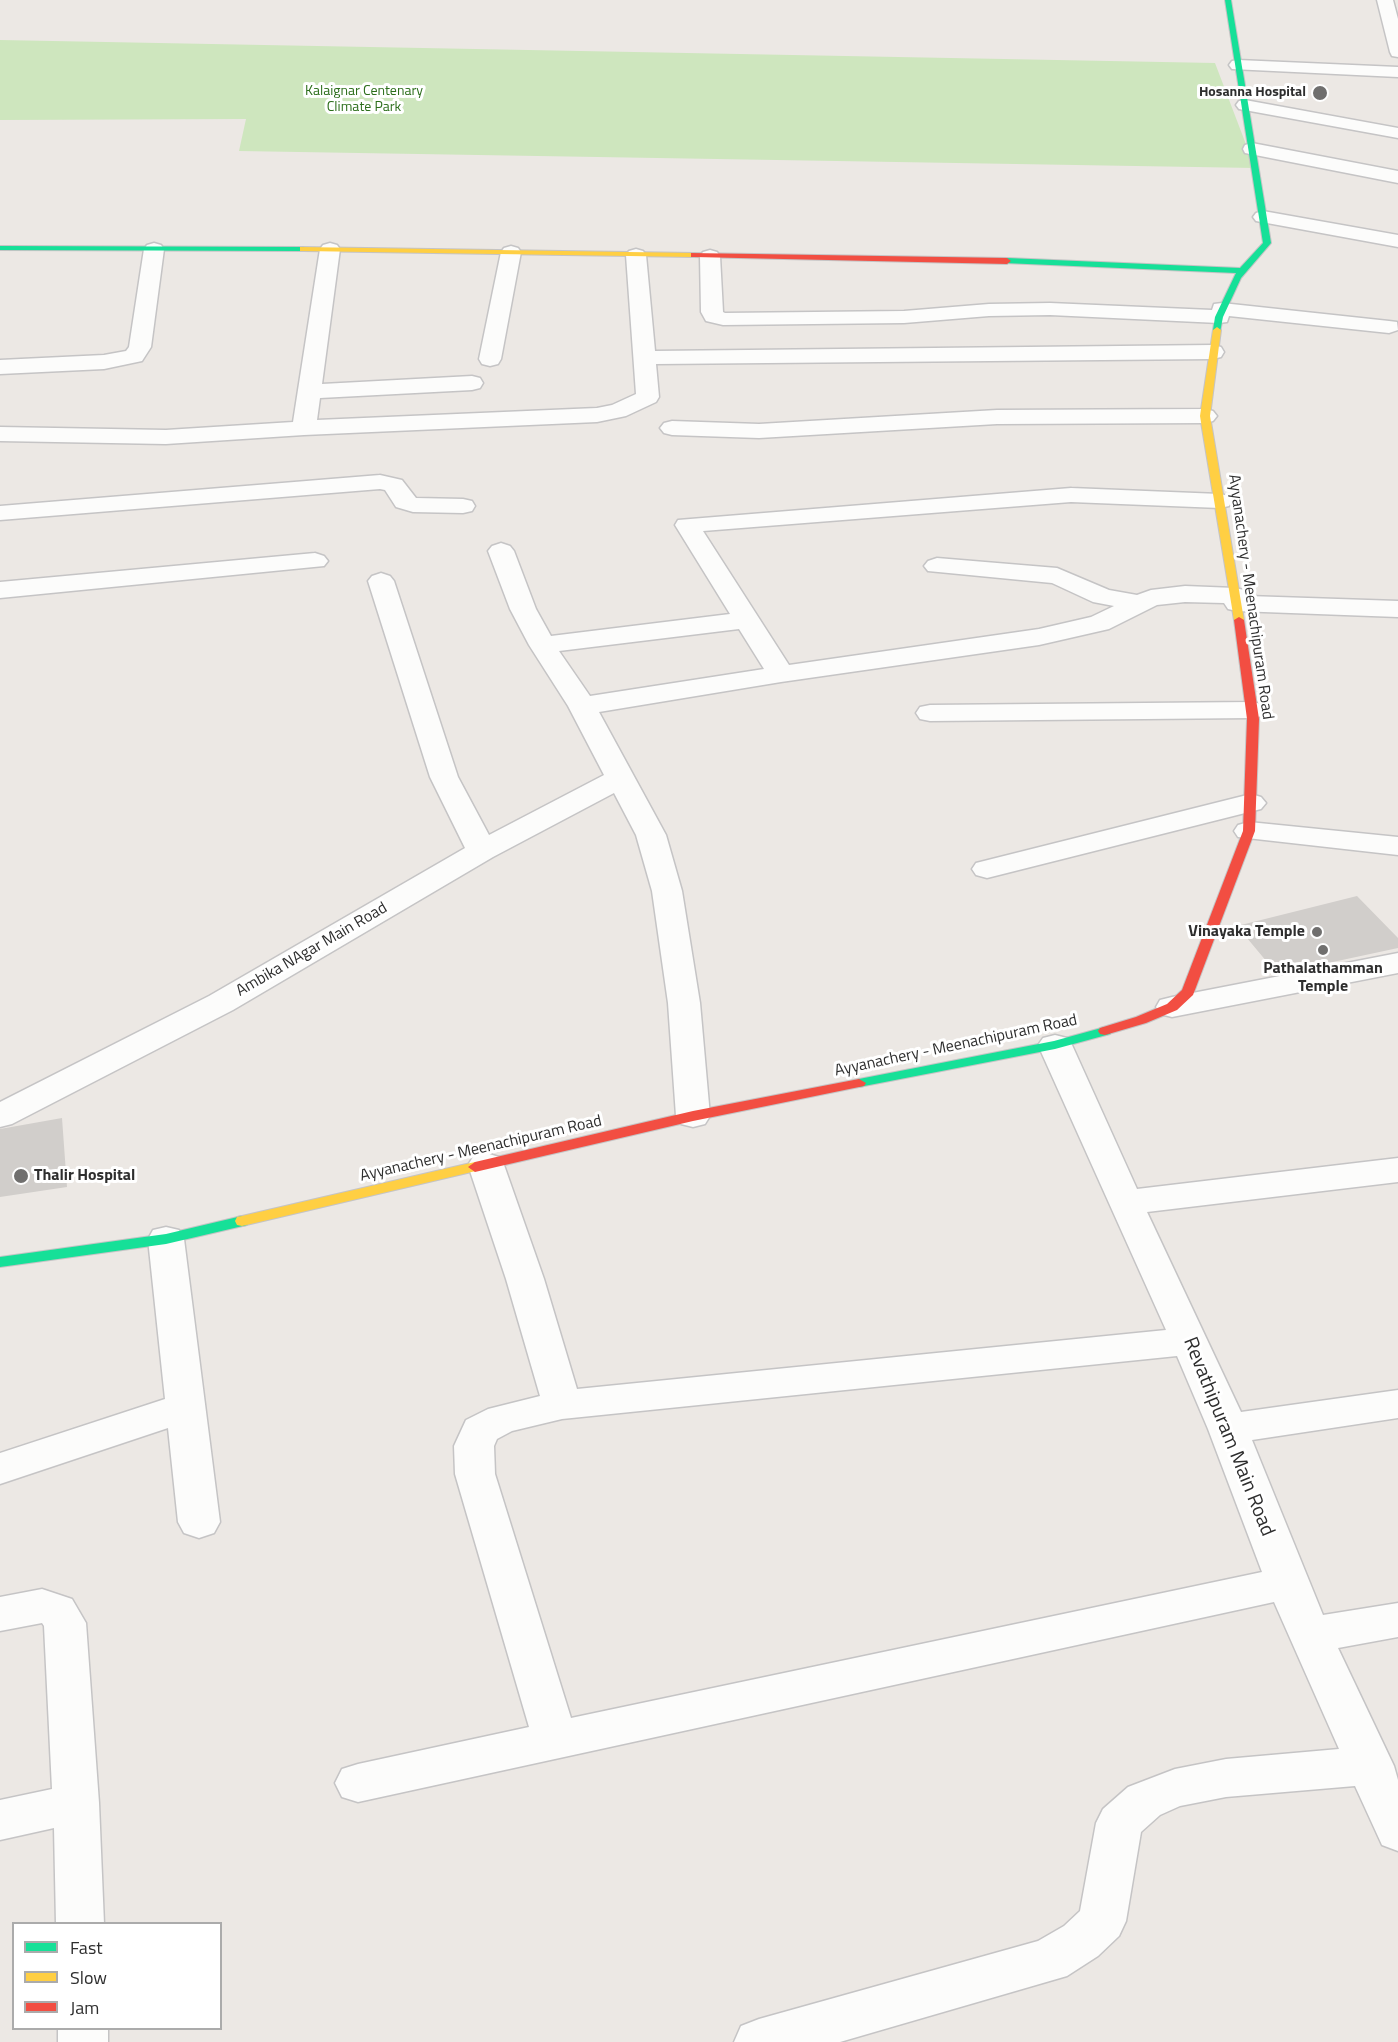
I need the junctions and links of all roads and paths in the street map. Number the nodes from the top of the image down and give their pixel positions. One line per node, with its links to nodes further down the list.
1 (1228, 0): 4 (street, Ayyanachery - Meenachipuram Road)
2 (1385, 0): 3 (street)
3 (1398, 52)
4 (1238, 64): 5 (street); 6 (street, Ayyanachery - Meenachipuram Road)
5 (1398, 72)
6 (1245, 105): 7 (street); 8 (street, Ayyanachery - Meenachipuram Road)
7 (1398, 133)
8 (1252, 149): 9 (street); 10 (street, Ayyanachery - Meenachipuram Road)
9 (1398, 177)
10 (1263, 217): 11 (street); 18 (street, Ayyanachery - Meenachipuram Road)
11 (1398, 242)
12 (0, 248): 13 (street)
13 (154, 249): 14 (street); 24 (street)
14 (330, 249): 15 (street); 26 (street)
15 (511, 252): 16 (street); 23 (street)
16 (636, 255): 17 (street); 22 (street)
17 (710, 256): 18 (street); 19 (street)
18 (1242, 271): 19 (street, Ayyanachery - Meenachipuram Road)
19 (1221, 313): 20 (street); 21 (street, Ayyanachery - Meenachipuram Road)
20 (1389, 327)
21 (1213, 352): 22 (street); 27 (street, Ayyanachery - Meenachipuram Road)
22 (645, 358): 28 (street)
23 (490, 359)
24 (0, 367)
25 (472, 383): 26 (street)
26 (308, 392): 28 (street)
27 (1205, 416): 29 (street); 31 (street, Ayyanachery - Meenachipuram Road)
28 (304, 428): 30 (street)
29 (672, 428)
30 (0, 434)
31 (1220, 501): 39 (street, Ayyanachery - Meenachipuram Road); 42 (street)
32 (463, 506): 33 (street)
33 (0, 513)
34 (501, 551): 43 (street)
35 (315, 561): 38 (street)
36 (937, 566): 40 (street)
37 (381, 581): 51 (street)
38 (0, 590)
39 (1236, 600): 40 (street); 41 (street); 46 (street, Ayyanachery - Meenachipuram Road)
40 (1139, 603): 44 (street)
41 (1398, 609)
42 (747, 620): 43 (street); 44 (street)
43 (542, 645): 45 (street)
44 (782, 674): 45 (street)
45 (582, 706): 48 (street)
46 (1252, 710): 47 (street); 49 (street, Ayyanachery - Meenachipuram Road)
47 (930, 713)
48 (620, 778): 51 (street, Ambika NAgar Main Road); 57 (street)
49 (1250, 817): 50 (street); 52 (street); 54 (street, Ayyanachery - Meenachipuram Road)
50 (1398, 846)
51 (482, 851): 56 (street, Ambika NAgar Main Road)
52 (987, 869)
53 (1398, 963): 54 (street)
54 (1172, 1007): 55 (street, Ayyanachery - Meenachipuram Road)
55 (1055, 1045): 57 (street, Ayyanachery - Meenachipuram Road); 60 (street, Revathipuram Main Road)
56 (0, 1116)
57 (693, 1116): 58 (street, Ayyanachery - Meenachipuram Road)
58 (486, 1165): 61 (street, Ayyanachery - Meenachipuram Road); 65 (street)
59 (1398, 1170): 60 (street)
60 (1125, 1203): 63 (street, Revathipuram Main Road)
61 (166, 1239): 62 (street, Ayyanachery - Meenachipuram Road); 66 (street)
62 (0, 1262)
63 (1190, 1341): 65 (street); 67 (street, Revathipuram Main Road)
64 (1398, 1404): 67 (street)
65 (562, 1405): 74 (street)
66 (185, 1407): 68 (street); 69 (street)
67 (1228, 1429): 70 (street, Revathipuram Main Road)
68 (0, 1469)
69 (199, 1522)
70 (1287, 1583): 73 (street, Revathipuram Main Road); 74 (street)
71 (0, 1614): 77 (street)
72 (1398, 1620): 73 (street)
73 (1310, 1635): 75 (street, Revathipuram Main Road)
74 (555, 1741): 76 (street)
75 (1371, 1766): 79 (street, Revathipuram Main Road); 81 (street)
76 (358, 1783)
77 (76, 1803): 78 (street); 80 (street)
78 (0, 1820)
79 (1398, 1831)
80 (80, 1922)
81 (759, 2042)

